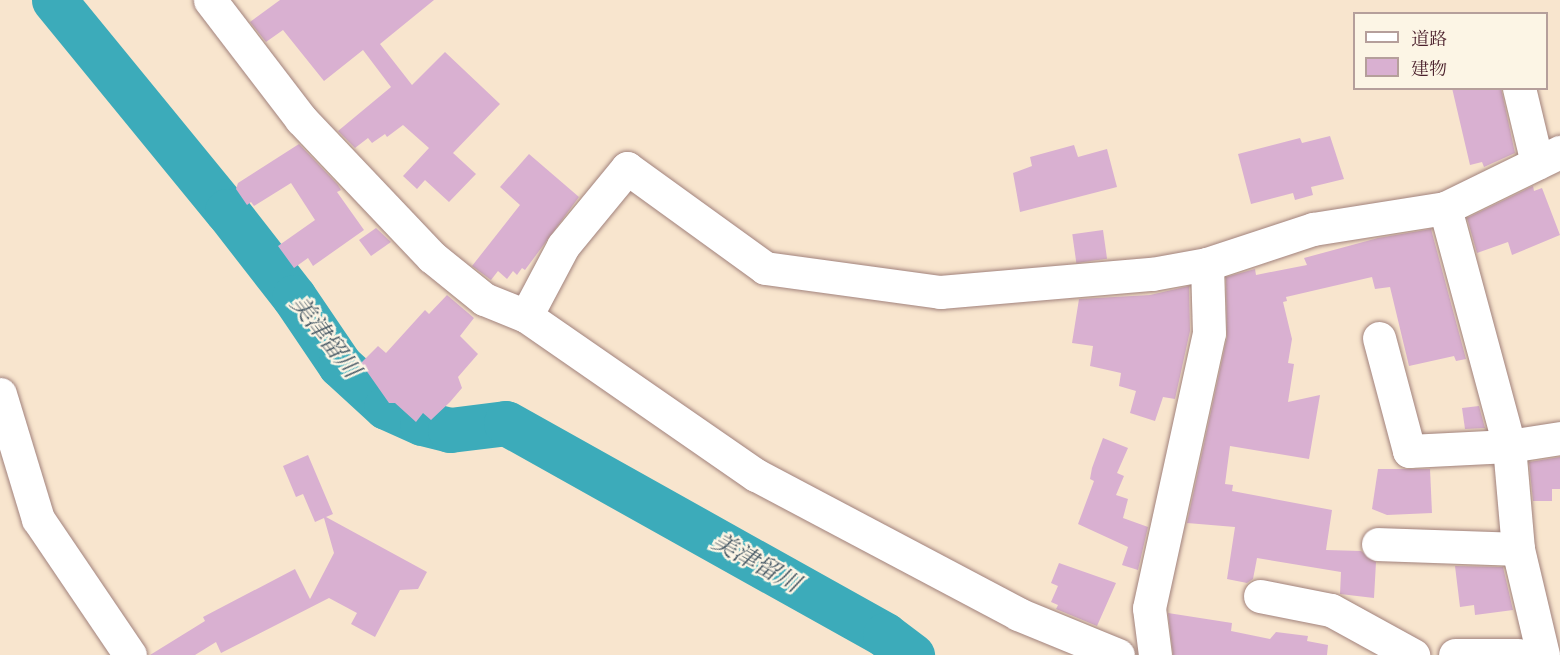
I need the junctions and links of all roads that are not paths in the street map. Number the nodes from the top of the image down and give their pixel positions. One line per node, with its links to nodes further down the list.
1 (210, 0): 6 (street)
2 (1520, 90): 3 (street)
3 (1548, 157): 4 (street)
4 (1445, 208): 5 (street); 10 (street)
5 (1208, 264): 6 (street); 17 (street)
6 (526, 316): 16 (street)
7 (1379, 338): 10 (street)
8 (0, 393): 15 (street)
9 (1560, 438): 10 (street)
10 (1509, 446): 12 (street)
11 (1378, 544): 12 (street)
12 (1518, 549): 14 (street)
13 (1260, 596): 18 (street)
14 (1548, 615): 21 (street)
15 (129, 655)
16 (1118, 655)
17 (1155, 655)
18 (1413, 655)
19 (1455, 655): 20 (street)
20 (1518, 655)
21 (1543, 655)

